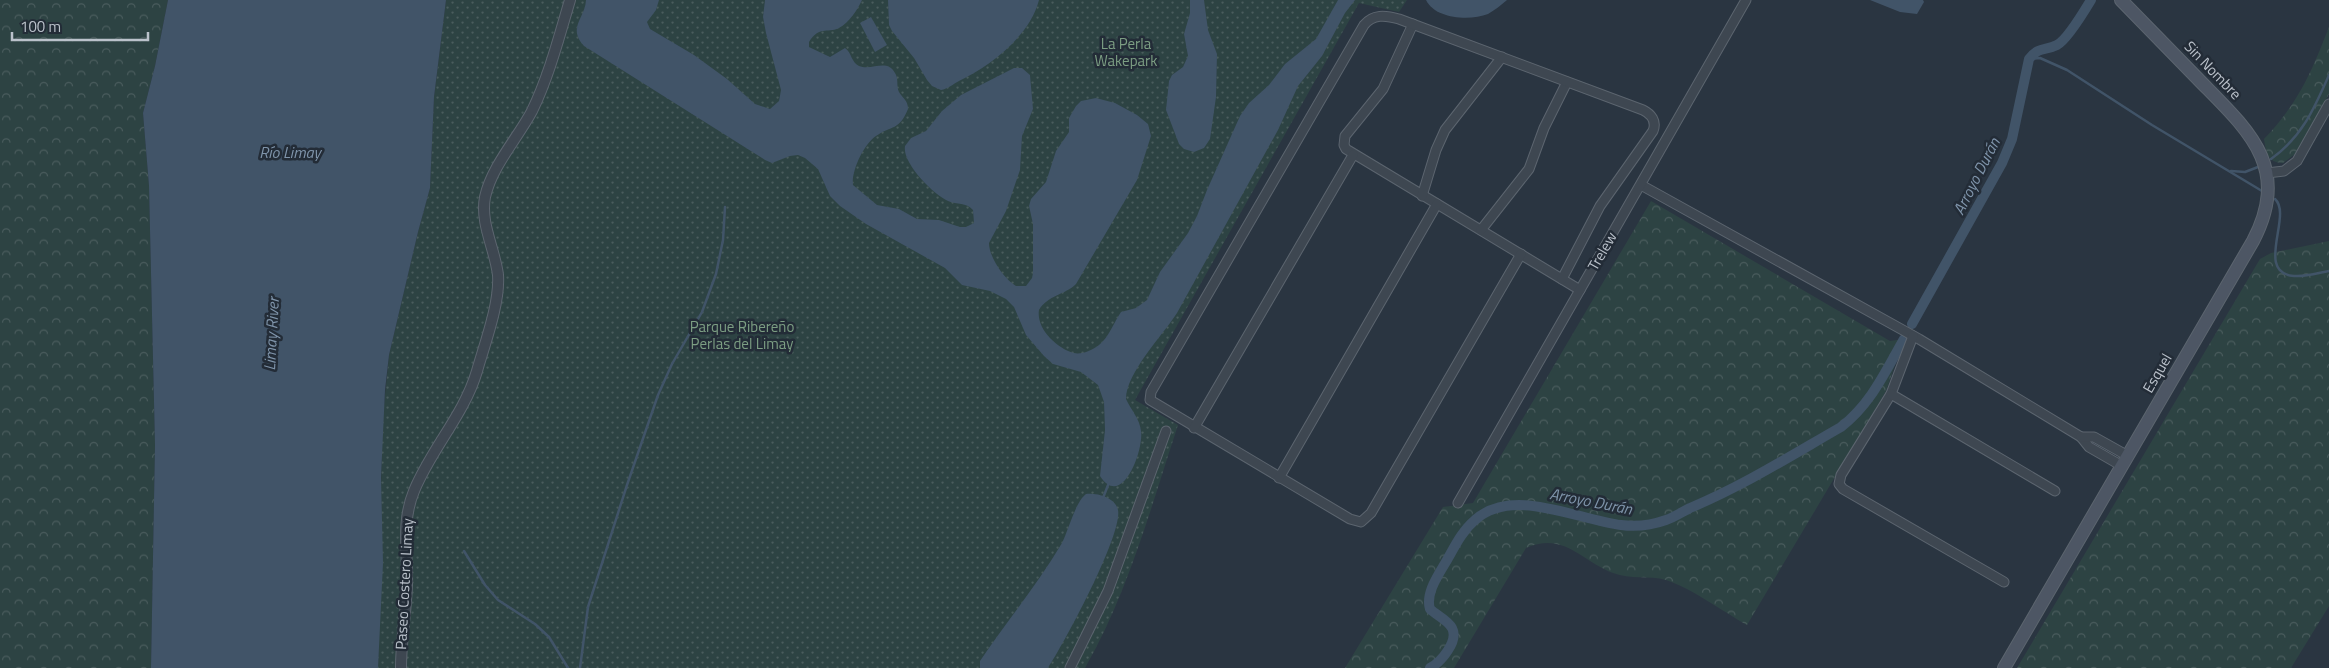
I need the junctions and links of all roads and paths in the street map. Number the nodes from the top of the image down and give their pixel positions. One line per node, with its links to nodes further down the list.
1 (570, 0): 26 (street, Paseo Costero Limay)
2 (1746, 0): 10 (street, Trelew)
3 (2122, 0): 9 (main road, Sin Nombre)
4 (1413, 24): 5 (street); 8 (street); 19 (street)
5 (1502, 57): 6 (street); 11 (street)
6 (1567, 82): 13 (street); 15 (street)
7 (2329, 104): 9 (street)
8 (1353, 155): 11 (street); 19 (street)
9 (2267, 173): 21 (main road, Esquel)
10 (1641, 184): 16 (street, Trelew); 17 (street)
11 (1422, 196): 12 (street)
12 (1437, 204): 13 (street); 22 (street)
13 (1480, 230): 14 (street)
14 (1521, 254): 15 (street); 22 (street)
15 (1562, 278): 16 (street)
16 (1580, 290): 24 (street, Trelew)
17 (1913, 336): 18 (street); 21 (street)
18 (1891, 394): 23 (street); 25 (street)
19 (1194, 428): 22 (street)
20 (1166, 431): 27 (street)
21 (2125, 461): 28 (main road, Esquel)
22 (1279, 478)
23 (2055, 491)
24 (1458, 503)
25 (2004, 582)
26 (401, 668)
27 (1070, 668)
28 (2004, 668)

